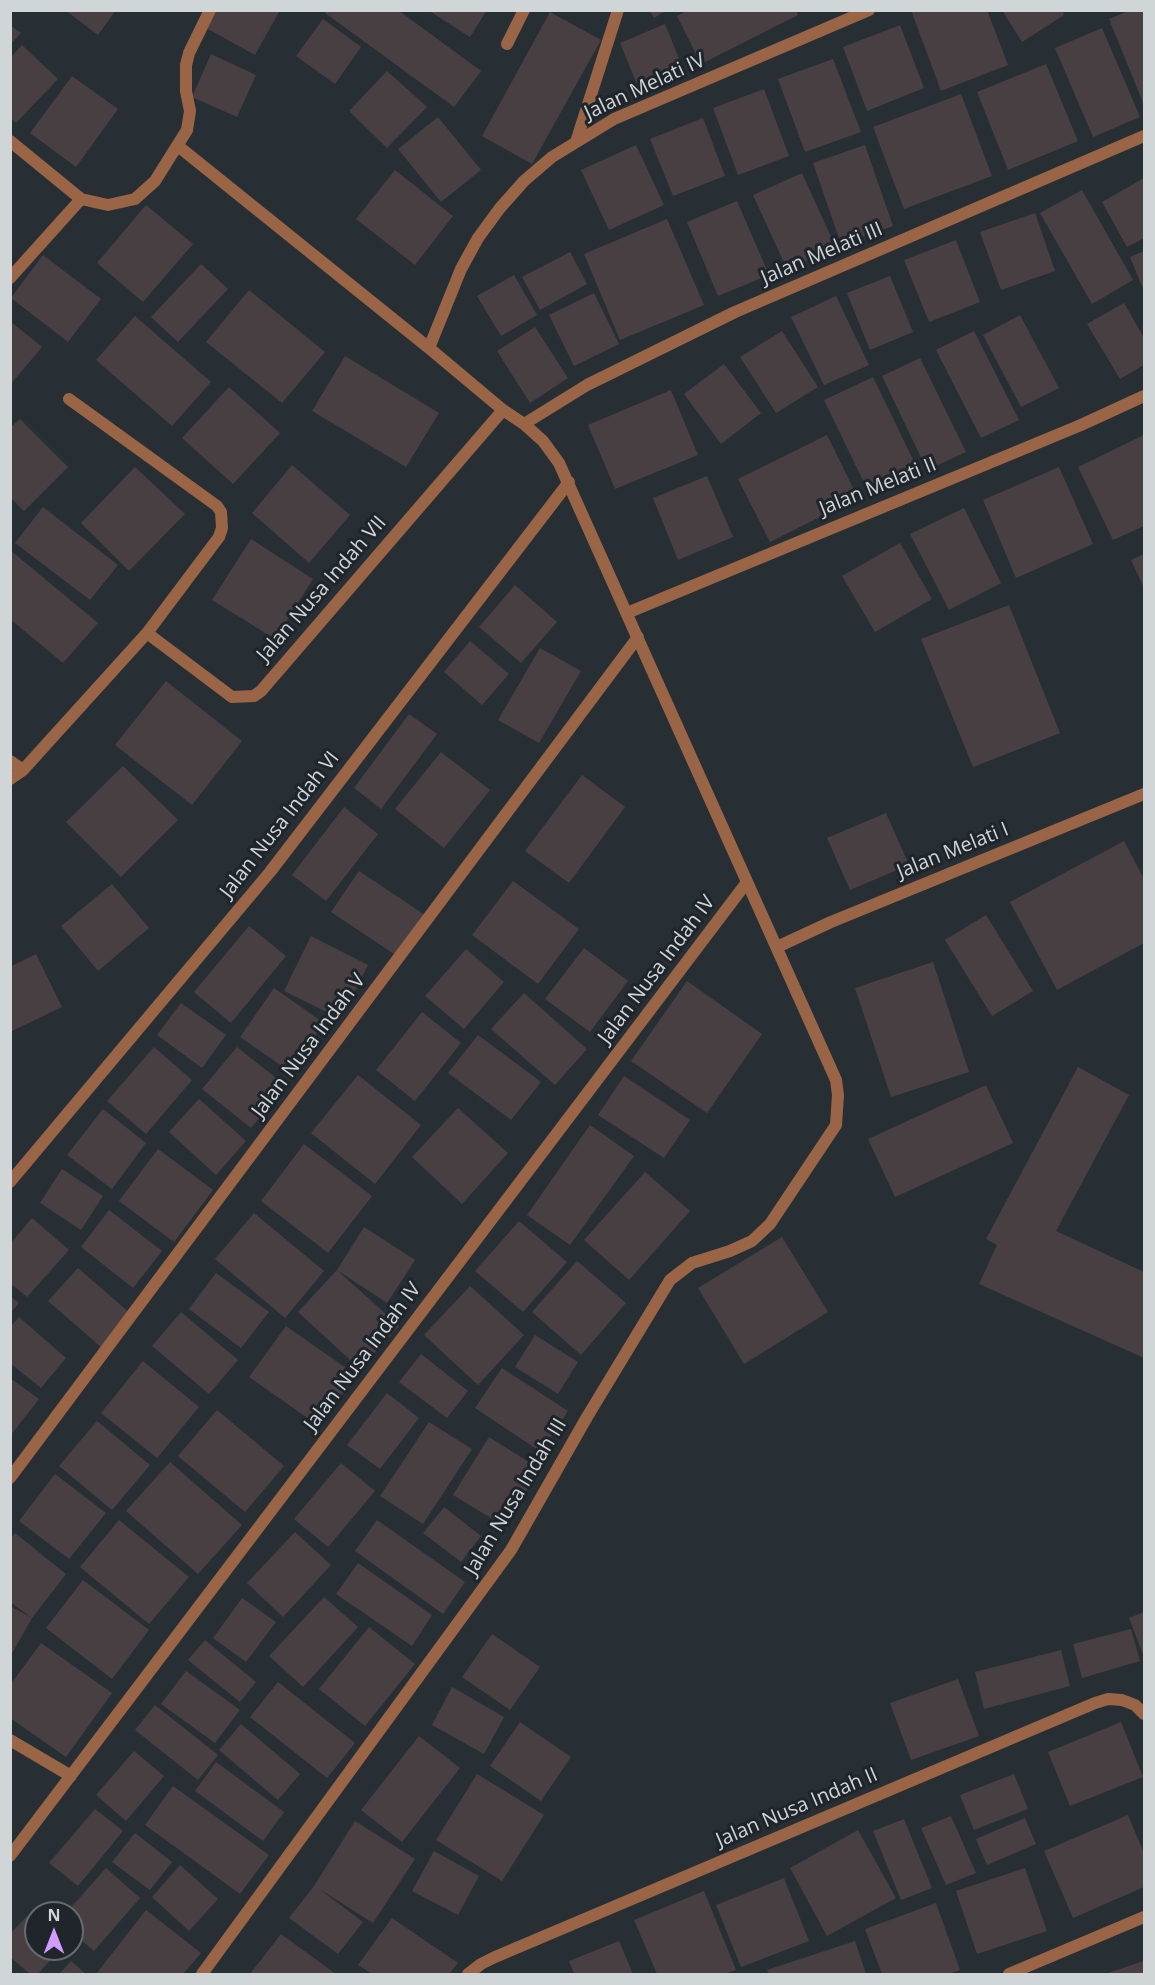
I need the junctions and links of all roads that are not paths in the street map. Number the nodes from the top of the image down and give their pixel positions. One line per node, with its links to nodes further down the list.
1 (210, 10): 9 (street)
2 (524, 10): 5 (street)
3 (618, 10): 8 (street)
4 (869, 10): 8 (street, Jalan Melati IV)
5 (507, 45)
6 (1144, 136): 16 (street, Jalan Melati III)
7 (10, 141): 10 (street)
8 (576, 142): 12 (street, Jalan Melati IV)
9 (178, 146): 10 (street); 12 (street)
10 (81, 199): 11 (street)
11 (10, 278)
12 (429, 348): 15 (street)
13 (1144, 396): 18 (street, Jalan Melati II)
14 (69, 399): 19 (street)
15 (503, 410): 16 (street); 19 (street, Jalan Nusa Indah VII)
16 (524, 424): 17 (street)
17 (569, 482): 18 (street); 27 (street, Jalan Nusa Indah VI)
18 (627, 612): 20 (street)
19 (147, 633): 22 (street)
20 (638, 637): 25 (street); 28 (street, Jalan Nusa Indah V)
21 (10, 761): 22 (street)
22 (23, 770): 23 (street)
23 (10, 778)
24 (1144, 794): 26 (street, Jalan Melati I)
25 (747, 882): 26 (street); 31 (street, Jalan Nusa Indah IV)
26 (777, 947): 34 (street, Jalan Nusa Indah III)
27 (10, 1182)
28 (10, 1478)
29 (1144, 1714): 35 (street, Jalan Nusa Indah II)
30 (10, 1740): 31 (street)
31 (71, 1776): 32 (street, Jalan Nusa Indah IV)
32 (10, 1856)
33 (1144, 1917): 36 (street)
34 (202, 1974)
35 (468, 1974)
36 (1009, 1974)

